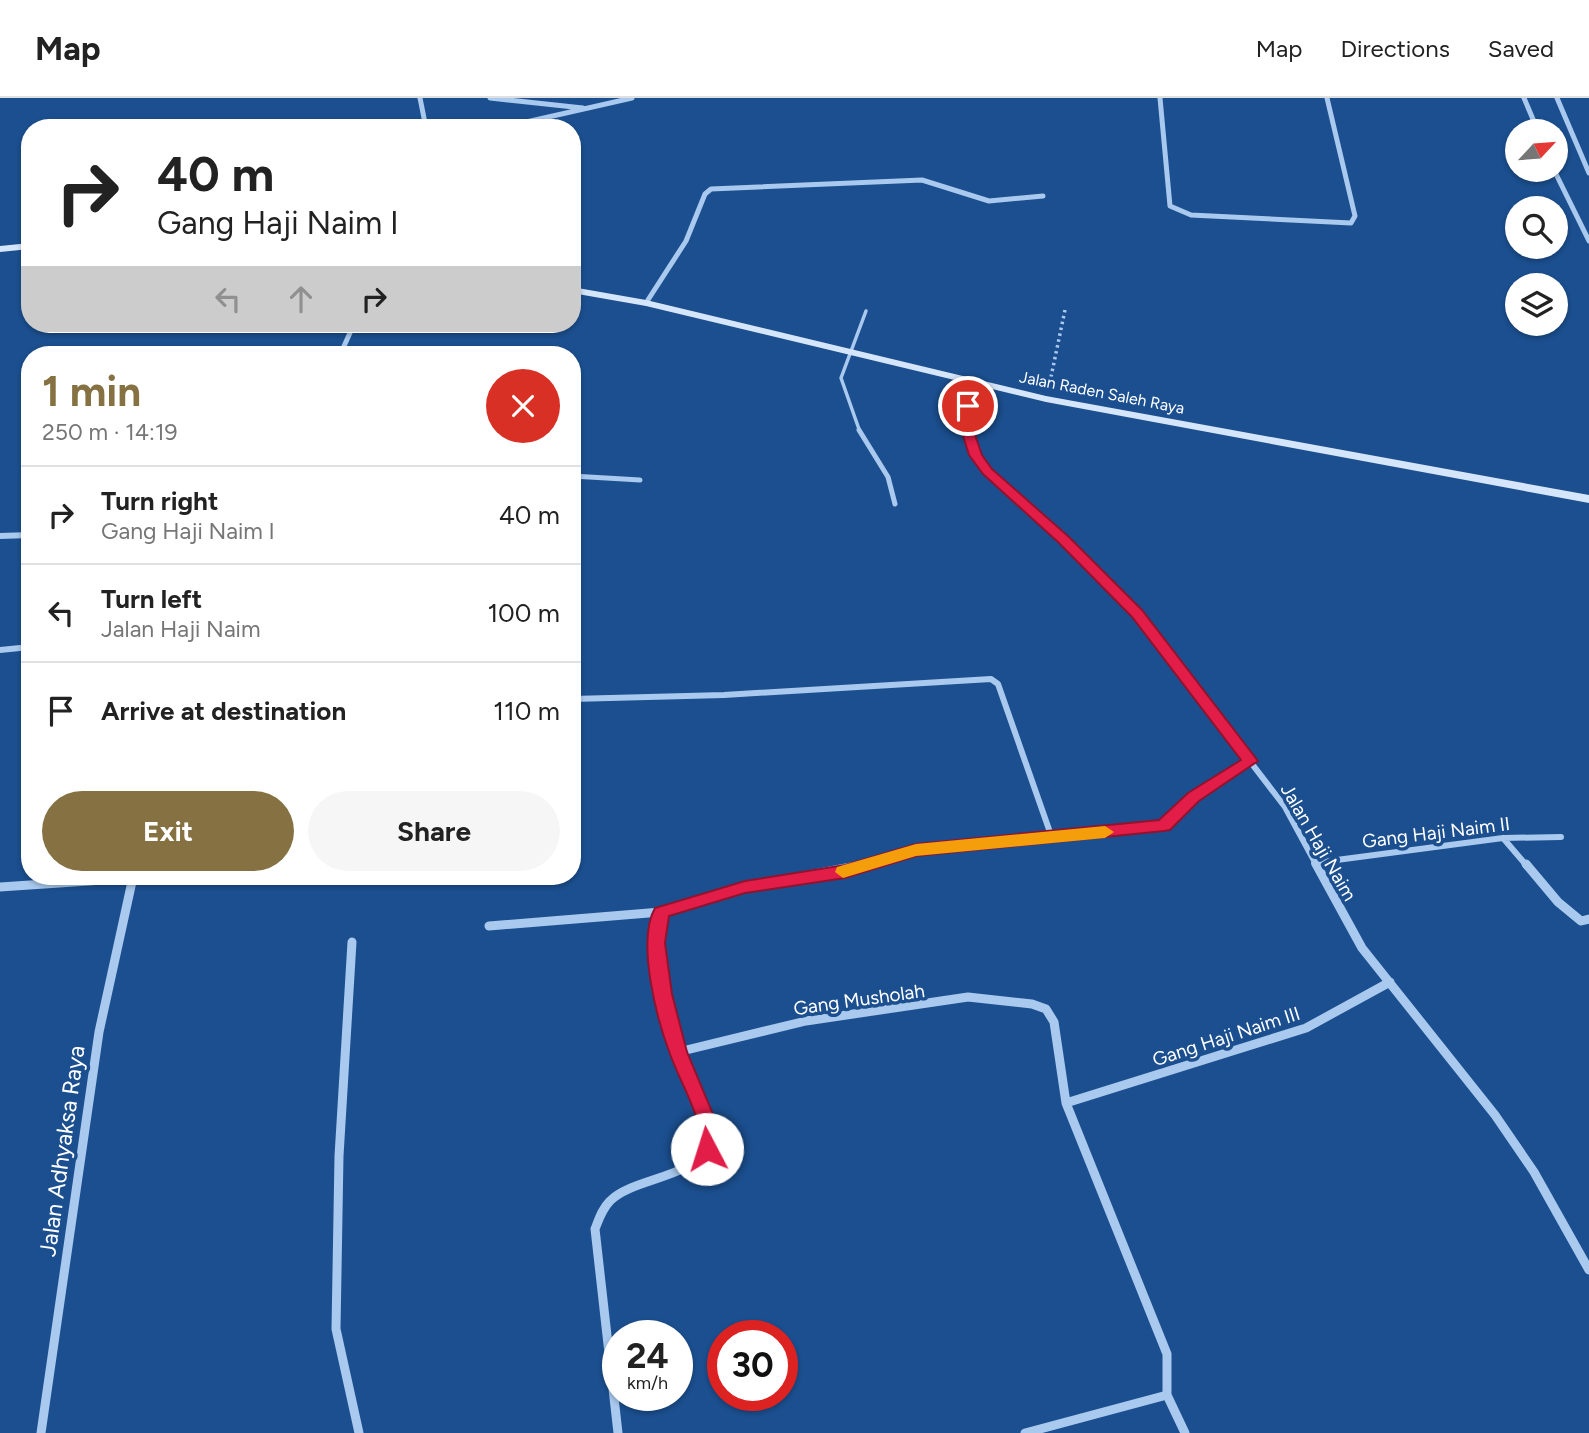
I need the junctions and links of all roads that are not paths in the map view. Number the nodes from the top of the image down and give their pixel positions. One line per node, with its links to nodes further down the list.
1 (420, 98): 9 (street)
2 (490, 98): 8 (street)
3 (632, 98): 8 (street)
4 (1160, 98): 5 (street)
5 (1327, 98)
6 (1524, 98): 11 (street)
7 (1557, 98): 12 (street)
8 (592, 109): 10 (street)
9 (424, 119)
10 (544, 119)
11 (1533, 119)
12 (1589, 173)
13 (1560, 182): 15 (street)
14 (1043, 196): 19 (street)
15 (1589, 241)
16 (21, 247): 17 (main road)
17 (0, 249)
18 (581, 292): 19 (main road, Jalan Raden Saleh Raya)
19 (646, 303): 21 (main road, Jalan Raden Saleh Raya)
20 (866, 311): 21 (lane)
21 (848, 354): 22 (main road, Jalan Raden Saleh Raya); 26 (lane)
22 (968, 382): 25 (main road, Jalan Raden Saleh Raya); 32 (street, Jalan Haji Naim)
23 (581, 477): 24 (lane)
24 (640, 480)
25 (1589, 499)
26 (895, 504)
27 (21, 535): 28 (street)
28 (0, 536)
29 (21, 648): 30 (street)
30 (0, 650)
31 (581, 699): 34 (street)
32 (1251, 761): 34 (street); 36 (street, Jalan Haji Naim)
33 (1561, 837): 35 (street, Gang Haji Naim II)
34 (1052, 838): 40 (street)
35 (1503, 838): 36 (street, Gang Haji Naim II); 41 (street)
36 (1314, 863): 44 (street, Jalan Haji Naim)
37 (27, 885): 39 (street)
38 (131, 885): 49 (street, Jalan Adhyaksa Raya)
39 (0, 887)
40 (661, 912): 42 (street); 45 (street)
41 (1589, 919)
42 (489, 926)
43 (352, 942): 50 (street)
44 (1390, 982): 46 (street, Gang Haji Naim III); 47 (street, Jalan Haji Naim)
45 (678, 1052): 46 (street, Gang Musholah); 51 (street)
46 (1066, 1103): 48 (street)
47 (1589, 1270)
48 (1167, 1395): 52 (street); 53 (street)
49 (41, 1433)
50 (359, 1433)
51 (618, 1433)
52 (1025, 1433)
53 (1185, 1433)

